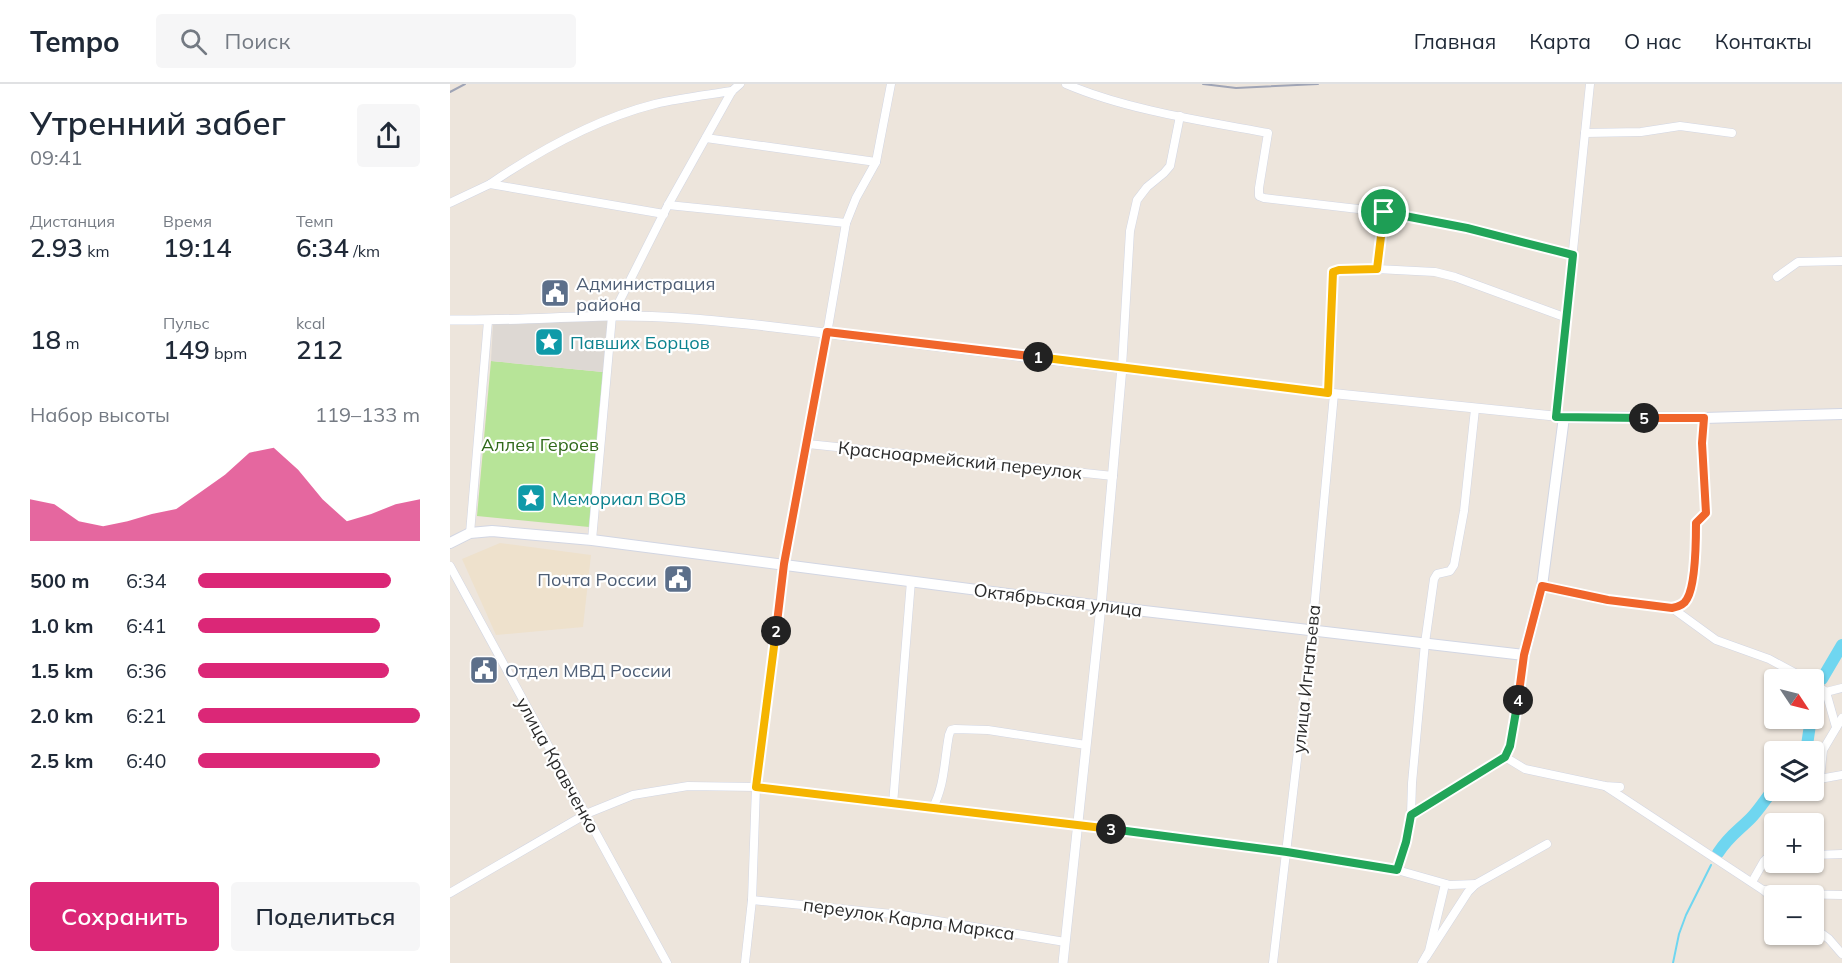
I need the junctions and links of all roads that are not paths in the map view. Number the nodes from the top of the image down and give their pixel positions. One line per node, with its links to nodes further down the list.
1 (740, 84): 5 (street)
2 (891, 84): 10 (street)
3 (1066, 84): 6 (street)
4 (1590, 84): 7 (street)
5 (732, 91): 9 (street); 11 (street)
6 (1180, 116): 14 (street); 26 (street)
7 (1585, 133): 8 (street); 17 (street)
8 (1732, 133)
9 (706, 138): 10 (street); 13 (street)
10 (876, 162): 16 (street)
11 (490, 184): 12 (street); 15 (street)
12 (450, 203)
13 (668, 205): 15 (street); 16 (street)
14 (1384, 212): 17 (street); 19 (street)
15 (664, 214): 21 (street)
16 (846, 223): 25 (street)
17 (1573, 255): 22 (street)
18 (1842, 261): 20 (street)
19 (1377, 269): 22 (street); 27 (street, улица Игнатьева)
20 (1777, 277)
21 (612, 316): 24 (street); 25 (street); 35 (street)
22 (1567, 318): 30 (street)
23 (450, 320): 24 (street)
24 (488, 321): 34 (street)
25 (827, 332): 26 (street); 32 (street)
26 (1122, 367): 27 (street); 33 (street)
27 (1331, 393): 28 (street); 43 (street, улица Игнатьева)
28 (1474, 409): 30 (street); 44 (street)
29 (1842, 414): 31 (main road)
30 (1560, 417): 31 (main road); 40 (main road)
31 (1704, 418): 42 (street)
32 (808, 444): 33 (street, Красноармейский переулок); 37 (street)
33 (1113, 476): 41 (street)
34 (470, 532): 35 (main road, Октябрьская улица); 36 (main road)
35 (592, 540): 37 (main road, Октябрьская улица)
36 (450, 543)
37 (784, 564): 39 (main road, Октябрьская улица); 57 (street)
38 (450, 566): 61 (street, улица Кравченко)
39 (911, 581): 41 (main road, Октябрьская улица); 59 (street)
40 (1542, 586): 42 (street); 45 (main road)
41 (1101, 606): 43 (main road, Октябрьская улица); 51 (street)
42 (1672, 608): 46 (street)
43 (1312, 632): 44 (main road, Октябрьская улица); 65 (street, улица Игнатьева)
44 (1425, 643): 45 (main road, Октябрьская улица); 62 (street)
45 (1524, 655): 53 (street)
46 (1788, 669)
47 (1842, 688): 48 (street)
48 (1826, 692): 50 (street)
49 (1842, 718): 50 (street)
50 (1836, 727): 52 (street)
51 (1086, 745): 60 (street); 63 (street)
52 (1824, 748)
53 (1505, 757): 56 (street); 62 (street)
54 (1842, 775): 55 (street)
55 (1824, 778)
56 (1605, 786): 58 (street); 70 (street)
57 (756, 787): 59 (street); 61 (street); 76 (street)
58 (1620, 787)
59 (892, 804): 60 (street)
60 (932, 809): 63 (street)
61 (586, 814): 74 (street); 81 (street, улица Кравченко)
62 (1411, 815): 69 (street)
63 (1077, 825): 65 (street); 78 (street)
64 (1547, 844): 72 (street)
65 (1287, 852): 69 (street); 84 (street, улица Игнатьева)
66 (1842, 854): 67 (street)
67 (1824, 855)
68 (1764, 867): 70 (street)
69 (1397, 870): 71 (street)
70 (1752, 882): 73 (street)
71 (1445, 884): 72 (street); 80 (street)
72 (1476, 884): 80 (street)
73 (1763, 890): 75 (street)
74 (450, 893)
75 (1842, 895)
76 (752, 900): 78 (street, переулок Карла Маркса); 82 (street)
77 (1824, 935): 79 (street)
78 (1065, 942): 83 (street)
79 (1842, 954)
80 (1424, 960)
81 (667, 963)
82 (745, 963)
83 (1063, 963)
84 (1273, 963)

